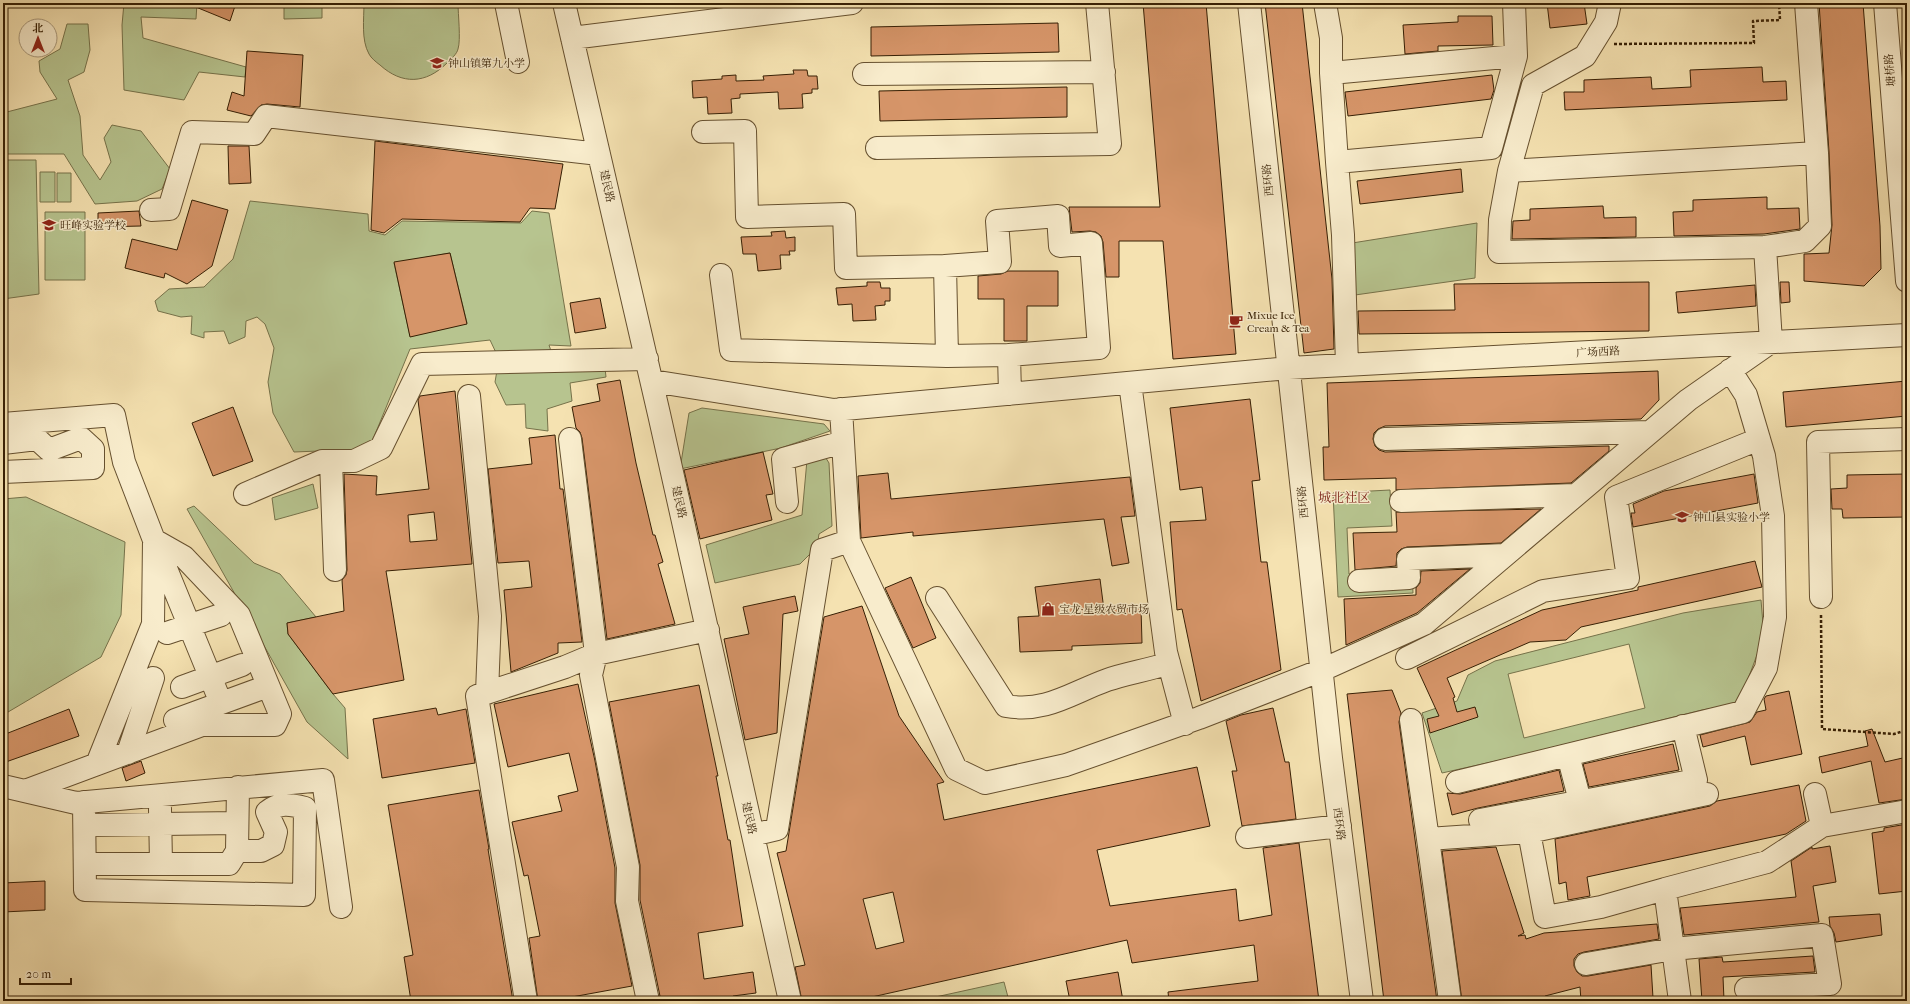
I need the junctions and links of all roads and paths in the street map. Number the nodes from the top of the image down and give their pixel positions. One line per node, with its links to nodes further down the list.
1 (506, 3): 15 (street)
2 (564, 3): 12 (street, 建民路)
3 (852, 3): 12 (street)
4 (1097, 3): 16 (street)
5 (1249, 3): 38 (street, 西环路)
6 (1325, 3): 17 (street)
7 (1514, 3): 14 (street)
8 (1610, 3): 13 (street)
9 (1779, 3): 13 (path)
10 (1806, 3): 22 (street)
11 (1885, 3): 20 (street, 塘桥路)
12 (572, 38): 23 (street, 建民路)
13 (1593, 44): 26 (street)
14 (1516, 56): 17 (street); 24 (street)
15 (518, 62)
16 (1104, 72): 18 (street); 21 (street)
17 (1331, 73): 24 (street)
18 (864, 74)
19 (703, 132): 29 (street)
20 (1901, 133): 25 (street, 塘桥路)
21 (877, 148)
22 (1817, 153): 26 (street); 28 (street)
23 (600, 154): 27 (street); 36 (street, 建民路)
24 (1337, 162): 37 (street)
25 (1902, 164): 30 (street, 塘桥路)
26 (1509, 171): 28 (street)
27 (151, 210)
28 (1765, 247): 33 (street)
29 (945, 266): 34 (street); 35 (street)
30 (1907, 274)
31 (721, 275): 35 (street)
32 (1907, 335): 33 (street, 广场西路)
33 (1770, 342): 37 (street, 广场西路); 39 (street)
34 (1009, 355): 35 (street); 42 (street)
35 (947, 356)
36 (647, 359): 40 (street, 建民路); 55 (street)
37 (1347, 365): 38 (street, 广场西路)
38 (1289, 368): 41 (street, 广场西路); 76 (street, 西环路)
39 (1730, 370): 46 (street); 49 (street)
40 (652, 381): 44 (street, 广场西路); 70 (street, 建民路)
41 (1130, 383): 42 (street, 广场西路); 74 (street)
42 (1010, 394): 44 (street, 广场西路)
43 (469, 396): 81 (street)
44 (841, 409): 51 (street)
45 (3, 424): 53 (street)
46 (1649, 432): 48 (street); 58 (street)
47 (570, 439): 72 (street)
48 (1385, 439)
49 (1759, 439): 73 (street); 85 (street)
50 (1907, 439): 66 (street)
51 (843, 442): 60 (street); 62 (street)
52 (3, 443): 54 (street)
53 (120, 446): 54 (street); 61 (street)
54 (93, 449): 56 (street)
55 (331, 461): 57 (street); 64 (street)
56 (3, 472)
57 (245, 494)
58 (1575, 496): 59 (street); 63 (street)
59 (1401, 501)
60 (787, 502)
61 (154, 540): 69 (street); 79 (street); 90 (street)
62 (849, 541): 84 (street); 108 (street)
63 (1505, 555): 65 (street); 76 (street)
64 (335, 570)
65 (1359, 581)
66 (1820, 597): 86 (path)
67 (937, 598): 74 (street)
68 (222, 615): 69 (street)
69 (189, 625): 71 (street); 77 (street)
70 (708, 630): 72 (street); 108 (street, 建民路)
71 (167, 633)
72 (596, 654): 81 (street); 121 (street)
73 (1407, 658)
74 (1169, 663): 84 (street)
75 (242, 665): 77 (street)
76 (1322, 670): 84 (street); 105 (street, 西环路)
77 (210, 676): 80 (street); 82 (street)
78 (153, 678): 88 (street)
79 (268, 686): 82 (street); 87 (street)
80 (182, 687)
81 (487, 693): 120 (street)
82 (221, 703): 87 (street)
83 (1411, 720): 110 (street)
84 (1185, 724)
85 (1683, 726): 89 (street); 98 (street)
86 (1907, 730)
87 (160, 740): 88 (street)
88 (128, 752): 90 (street)
89 (1568, 755): 91 (street); 98 (street)
90 (98, 764): 94 (street)
91 (1457, 782)
92 (3, 786): 94 (street)
93 (238, 787): 95 (street); 102 (street); 115 (street)
94 (24, 791): 99 (street)
95 (159, 794): 99 (street); 103 (street)
96 (1707, 794): 107 (street)
97 (1815, 794): 106 (street)
98 (1580, 801): 101 (street)
99 (84, 802): 104 (street)
100 (1907, 812): 106 (street)
101 (1480, 820)
102 (237, 823): 103 (street); 111 (street)
103 (160, 824): 104 (street); 113 (street)
104 (85, 825): 112 (street)
105 (1340, 826): 109 (street); 123 (street, 西环路)
106 (1822, 826): 114 (street)
107 (1529, 832): 110 (street); 114 (street)
108 (753, 835): 122 (street, 建民路)
109 (1247, 837)
110 (1428, 839): 124 (street)
111 (237, 851): 112 (street); 113 (street)
112 (85, 864): 113 (street)
113 (161, 864)
114 (1665, 889): 116 (street)
115 (341, 907)
116 (1673, 949): 117 (street); 119 (street); 125 (street)
117 (1586, 964)
118 (1746, 989): 119 (street)
119 (1795, 993)
120 (526, 1001)
121 (646, 1001)
122 (790, 1001)
123 (1362, 1001)
124 (1450, 1001)
125 (1680, 1001)

